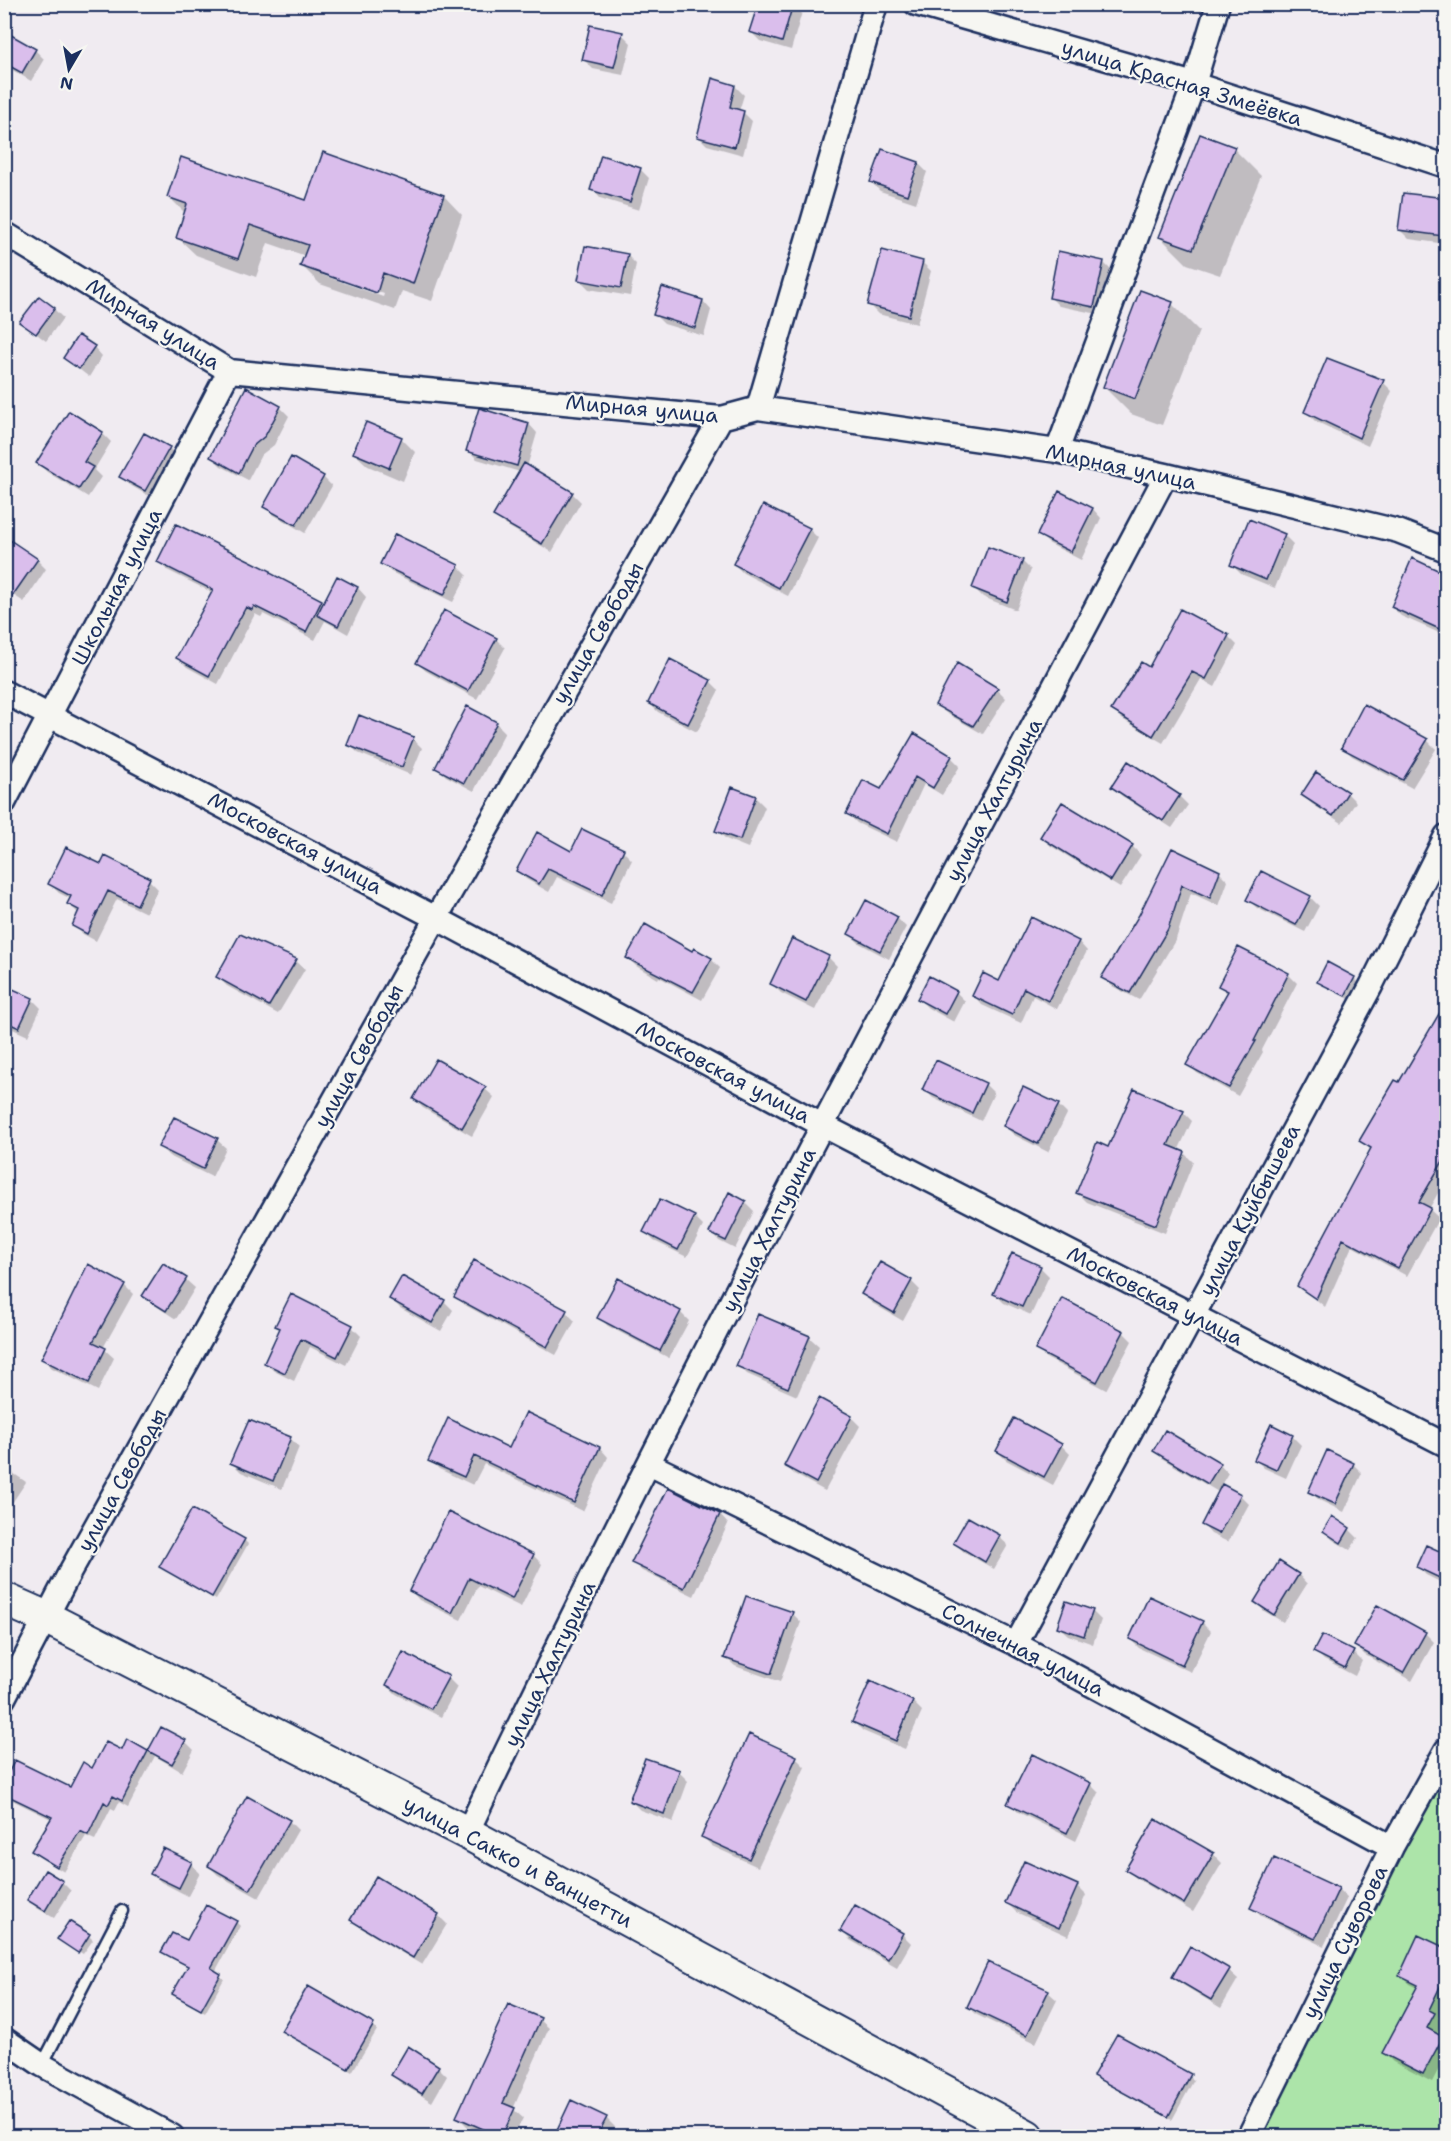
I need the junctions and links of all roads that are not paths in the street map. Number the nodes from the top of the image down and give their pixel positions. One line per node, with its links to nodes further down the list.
1 (876, 4): 8 (street)
2 (916, 4): 4 (street, улица Красная Змеёвка)
3 (1218, 4): 4 (street)
4 (1194, 84): 5 (street, улица Красная Змеёвка); 10 (street)
5 (1446, 166)
6 (4, 233): 7 (street, Мирная улица)
7 (229, 371): 9 (street, Мирная улица); 14 (street, Школьная улица)
8 (758, 408): 9 (street, Мирная улица); 10 (street, Мирная улица)
9 (721, 418): 17 (street, улица Свободы)
10 (1057, 451): 11 (street, Мирная улица)
11 (1166, 475): 12 (street, Мирная улица); 18 (street, улица Халтурина)
12 (1446, 550)
13 (4, 692): 14 (street, Московская улица)
14 (51, 716): 15 (street, Школьная улица); 17 (street, Московская улица)
15 (4, 803)
16 (1446, 836): 19 (street, улица Куйбышева)
17 (436, 918): 18 (street, Московская улица); 23 (street, улица Свободы)
18 (822, 1125): 19 (street, Московская улица); 21 (street, улица Халтурина)
19 (1193, 1315): 20 (street, Московская улица); 24 (street, улица Куйбышева)
20 (1446, 1445)
21 (649, 1464): 24 (street, Солнечная улица); 27 (street, улица Халтурина)
22 (4, 1599): 23 (main road, улица Сакко и Ванцетти)
23 (47, 1618): 25 (street, улица Свободы); 27 (main road, улица Сакко и Ванцетти)
24 (1016, 1644): 28 (street, Солнечная улица)
25 (4, 1698)
26 (1446, 1750): 28 (street, улица Суворова)
27 (467, 1833): 33 (main road, улица Сакко и Ванцетти)
28 (1392, 1847): 34 (street, улица Суворова)
29 (122, 1911): 31 (lane)
30 (4, 2039): 31 (street)
31 (42, 2065): 32 (street)
32 (172, 2136)
33 (1027, 2136)
34 (1248, 2136)

